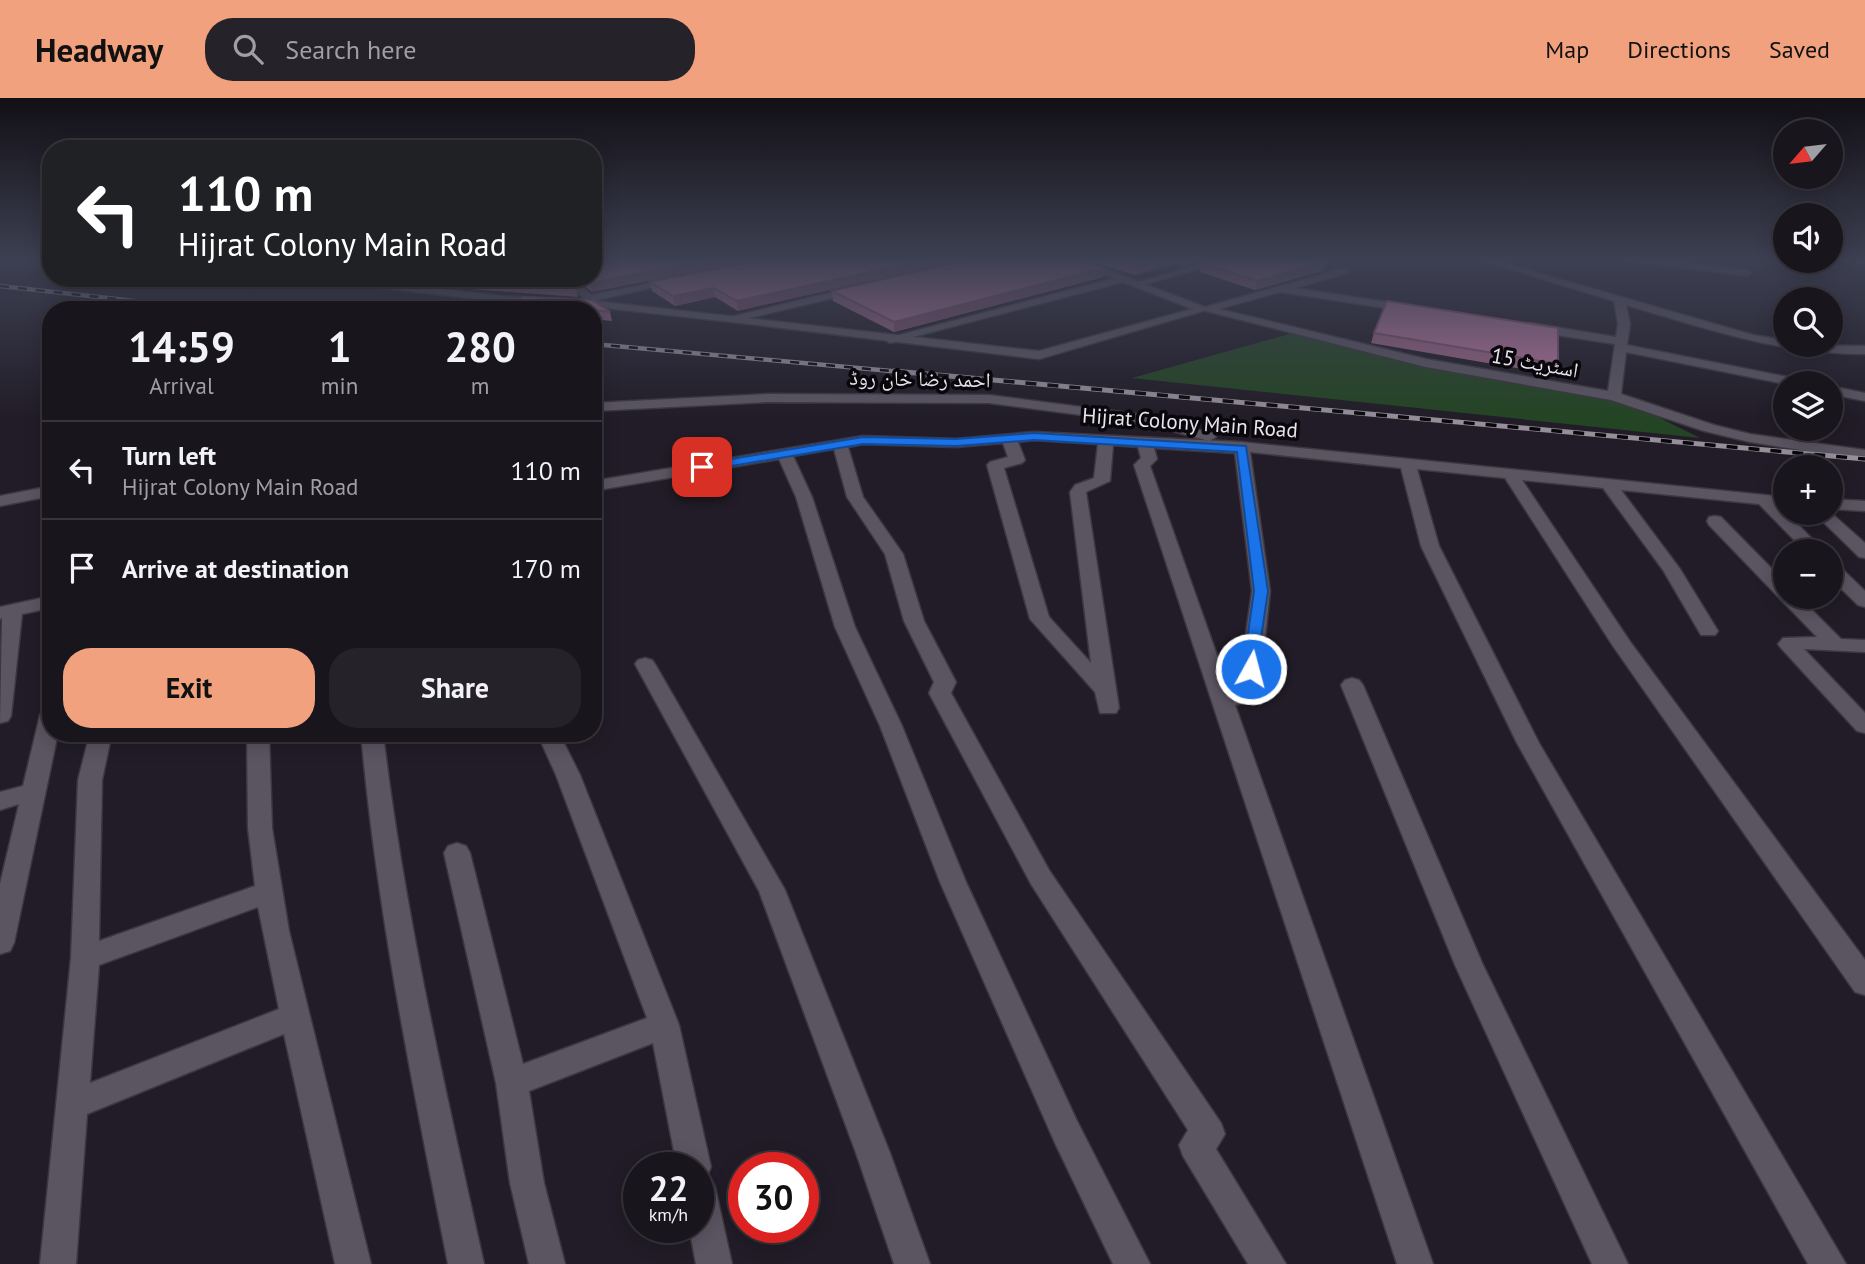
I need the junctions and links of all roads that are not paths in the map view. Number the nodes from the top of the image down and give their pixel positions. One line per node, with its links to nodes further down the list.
1 (686, 312): 8 (street)
2 (757, 312): 8 (street)
3 (993, 312): 10 (street)
4 (1192, 312): 10 (street)
5 (1218, 312): 15 (street, اسٹریٹ 15)
6 (1621, 312): 11 (street)
7 (1663, 312): 12 (street)
8 (732, 318): 10 (street)
9 (1513, 324): 11 (street)
10 (890, 339)
11 (1621, 344): 13 (street); 15 (street)
12 (1865, 350)
13 (1773, 377)
14 (1843, 393): 16 (street)
15 (1614, 396): 24 (street, اسٹریٹ 15)
16 (1865, 397)
17 (602, 407): 22 (street, احمد رضا خان روڈ)
18 (1009, 438): 19 (street, Hijrat Colony Main Road); 19 (street); 21 (street, Hijrat Colony Main Road)
19 (1106, 440): 20 (street, Hijrat Colony Main Road)
20 (1145, 443): 22 (street, Hijrat Colony Main Road); 50 (street)
21 (840, 444): 23 (street, Hijrat Colony Main Road); 78 (street)
22 (1242, 448): 25 (street, Hijrat Colony Main Road); 50 (street)
23 (784, 453): 27 (street, Hijrat Colony Main Road); 77 (street)
24 (1865, 454)
25 (1407, 463): 26 (street, Hijrat Colony Main Road); 81 (street)
26 (1509, 473): 28 (street, Hijrat Colony Main Road); 64 (street)
27 (602, 484)
28 (1608, 484): 31 (street, Hijrat Colony Main Road); 45 (street)
29 (42, 493): 30 (street)
30 (0, 501)
31 (1765, 501): 32 (street, Hijrat Colony Main Road); 37 (street)
32 (1773, 501)
33 (1843, 505): 34 (street)
34 (1865, 506)
35 (1716, 521): 39 (street)
36 (1835, 525): 38 (street)
37 (1803, 539)
38 (1865, 553)
39 (1773, 580)
40 (1843, 580): 41 (street)
41 (1865, 601)
42 (42, 603): 44 (street)
43 (1801, 609): 46 (street)
44 (6, 611): 51 (street)
45 (1708, 631)
46 (1836, 645): 47 (street); 52 (street)
47 (1865, 646)
48 (645, 664): 76 (street)
49 (1352, 685): 80 (street)
50 (1222, 701): 79 (street)
51 (0, 716)
52 (1865, 726)
53 (45, 742): 58 (street)
54 (99, 742): 63 (street)
55 (258, 742): 61 (street)
56 (373, 742): 73 (street)
57 (552, 742): 66 (street)
58 (34, 791): 59 (street); 62 (street)
59 (0, 801)
60 (457, 853): 67 (street)
61 (269, 892): 63 (street); 65 (street)
62 (0, 943)
63 (85, 958): 68 (street)
64 (1865, 984)
65 (295, 1016): 68 (street); 72 (street)
66 (664, 1026): 67 (street); 69 (street)
67 (512, 1083): 74 (street)
68 (72, 1105): 71 (street)
69 (691, 1152)
70 (710, 1243): 75 (street)
71 (58, 1264)
72 (353, 1264)
73 (466, 1264)
74 (547, 1264)
75 (714, 1264)
76 (912, 1264)
77 (1132, 1264)
78 (1268, 1264)
79 (1415, 1264)
80 (1610, 1264)
81 (1828, 1264)

